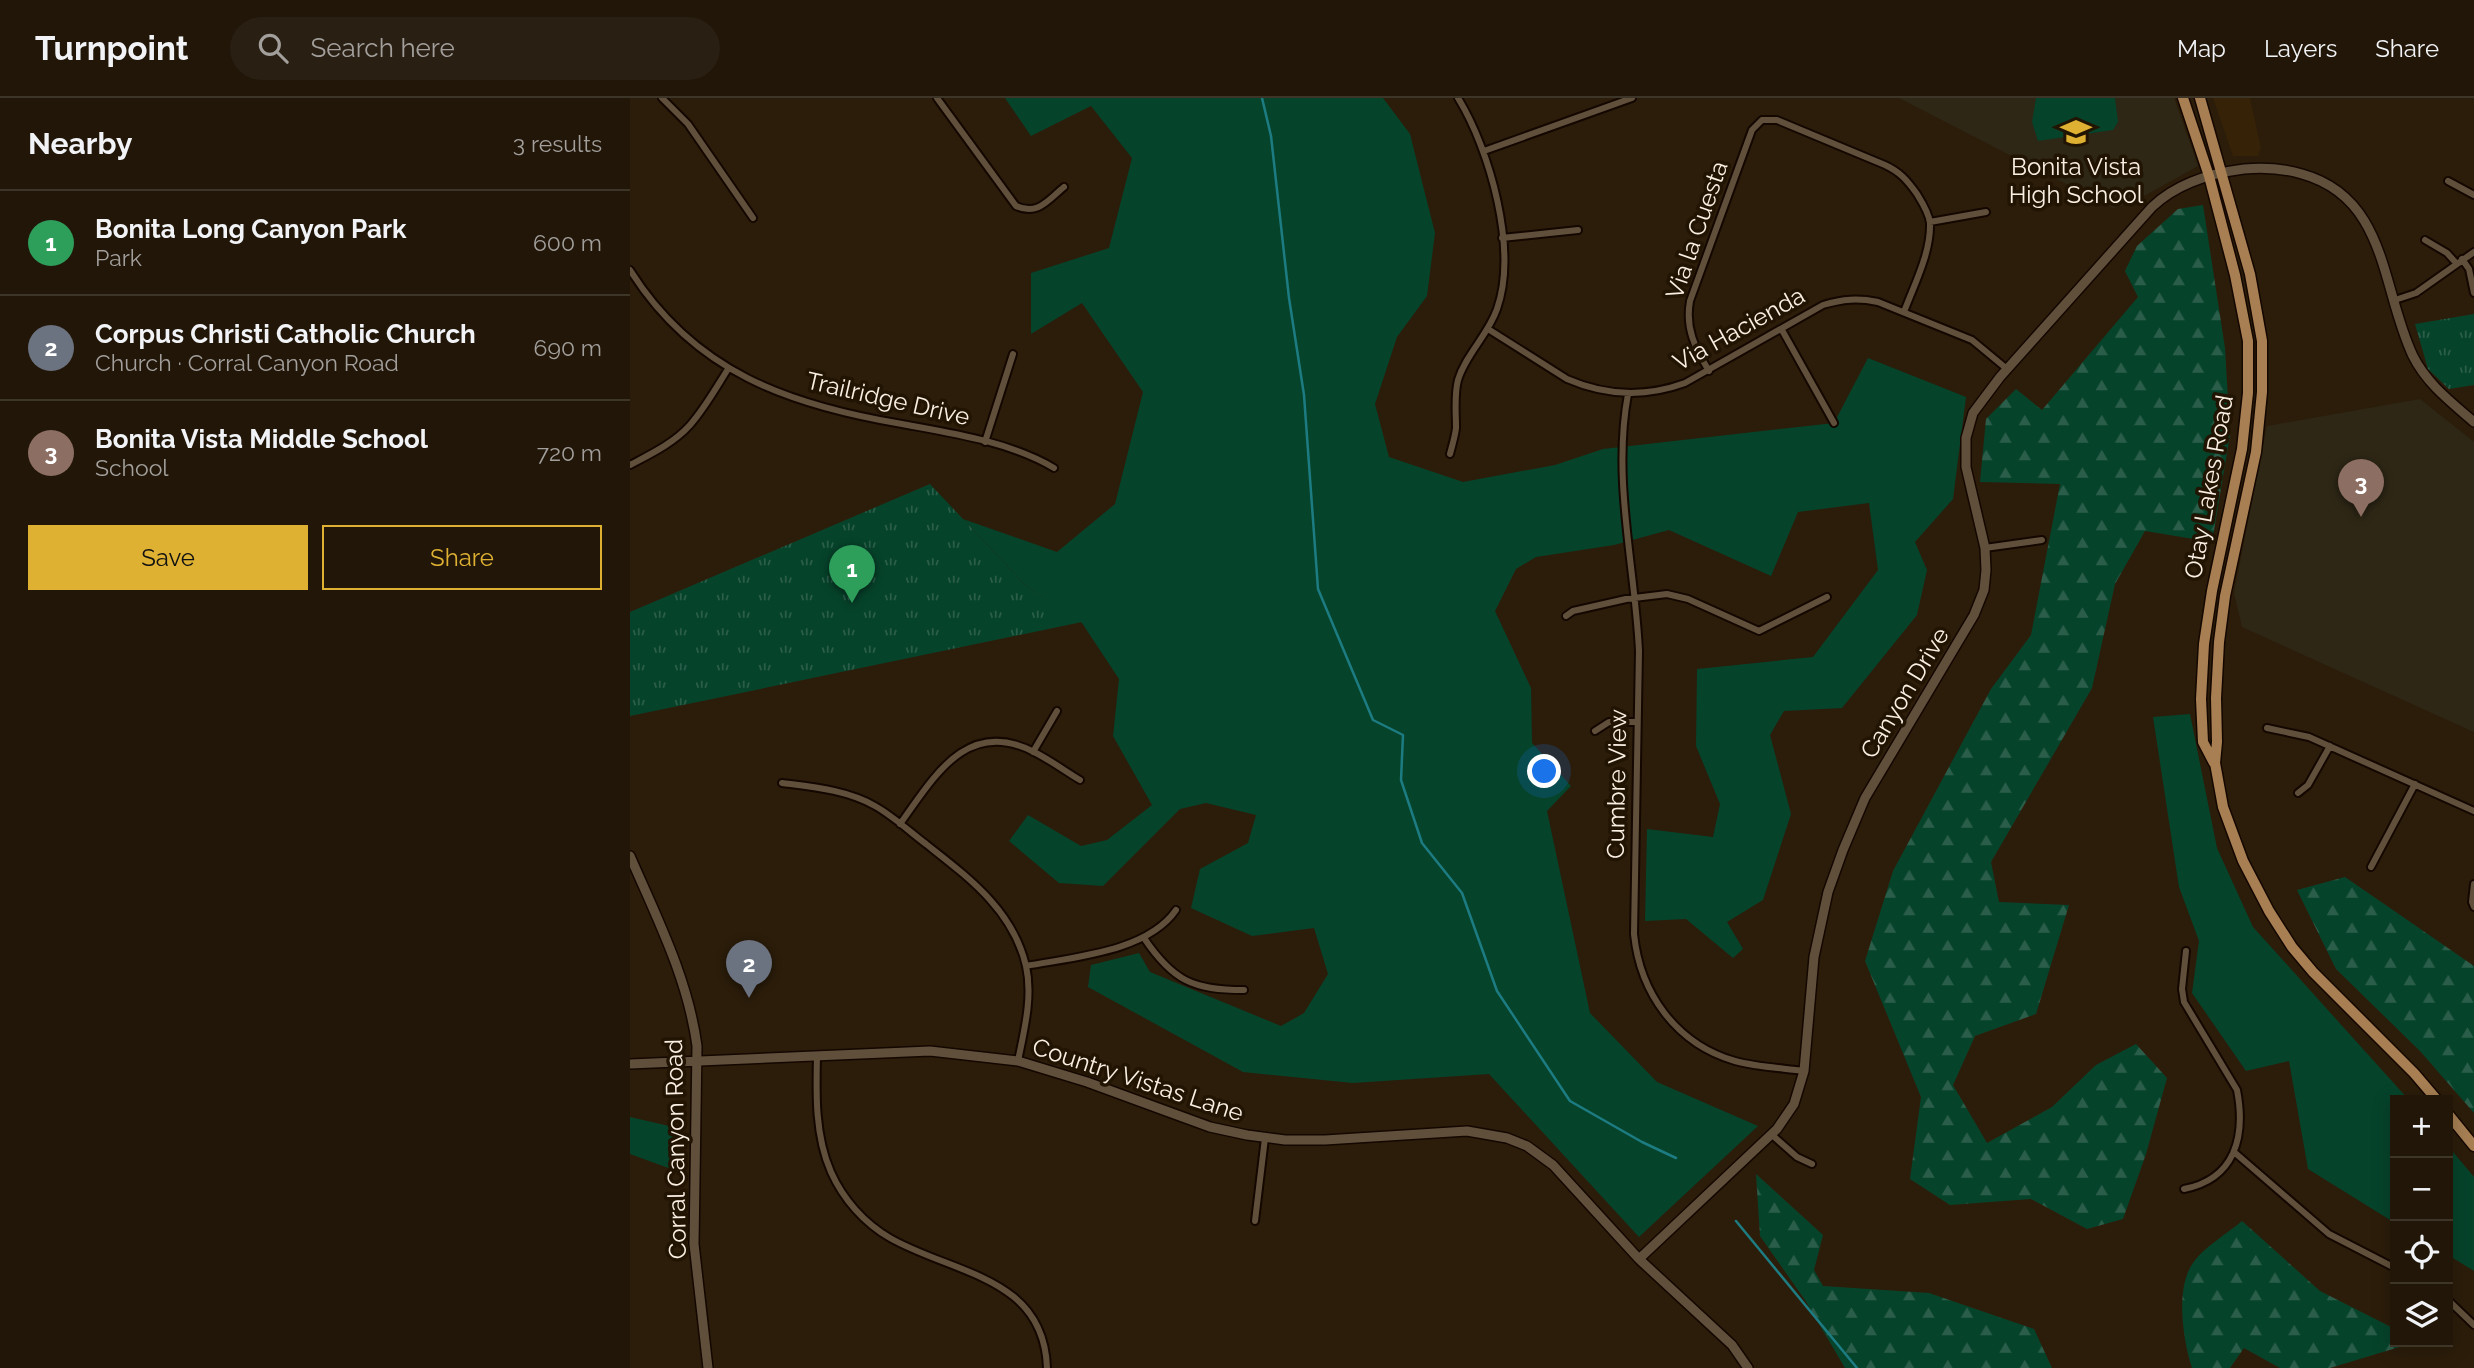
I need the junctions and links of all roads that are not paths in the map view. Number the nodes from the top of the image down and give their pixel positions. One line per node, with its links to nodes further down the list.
1 (663, 98): 14 (street)
2 (937, 98): 11 (street)
3 (1458, 98): 7 (street)
4 (1632, 98): 7 (street)
5 (2183, 98): 9 (main road, Otay Lakes Road)
6 (2200, 98): 8 (main road, Otay Lakes Road)
7 (1483, 151): 17 (street)
8 (2222, 173): 9 (street, Canyon Drive); 23 (street, Canyon Drive); 49 (main road, Otay Lakes Road)
9 (2209, 176): 29 (street, Canyon Drive); 49 (main road, Otay Lakes Road)
10 (2448, 181): 12 (street)
11 (1064, 187)
12 (2474, 195)
13 (1986, 212): 15 (street)
14 (753, 218)
15 (1930, 222): 24 (street); 30 (street, Via la Cuesta)
16 (1578, 230): 17 (street)
17 (1502, 238): 25 (street)
18 (2425, 240): 20 (street)
19 (2474, 251): 20 (street)
20 (2459, 261): 22 (street); 23 (street)
21 (630, 270): 28 (street, Trailridge Drive)
22 (2474, 293)
23 (2395, 300): 32 (street, Canyon Drive)
24 (1903, 312): 26 (street, Via Hacienda); 29 (street, Via Hacienda)
25 (1488, 329): 31 (street, Via Hacienda); 35 (street)
26 (1782, 330): 30 (street, Via Hacienda); 33 (street)
27 (1013, 354): 34 (street)
28 (728, 369): 34 (street, Trailridge Drive); 36 (street)
29 (2007, 369): 39 (street, Canyon Drive)
30 (1709, 371): 31 (street, Via Hacienda)
31 (1628, 394): 40 (street, Cumbre View)
32 (2474, 422)
33 (1834, 423)
34 (985, 442): 37 (street, Trailridge Drive)
35 (1450, 454)
36 (630, 465)
37 (1054, 468)
38 (2042, 540): 39 (street)
39 (1985, 548): 69 (street, Canyon Drive)
40 (1635, 597): 41 (street); 42 (street); 44 (street, Cumbre View)
41 (1828, 597)
42 (1566, 616)
43 (1057, 711): 48 (street)
44 (1637, 722): 46 (street); 69 (street, Cumbre View)
45 (2267, 728): 47 (street)
46 (1595, 731)
47 (2330, 746): 52 (street); 53 (street)
48 (1033, 751): 50 (street); 55 (street)
49 (2215, 763): 70 (main road, Otay Lakes Road)
50 (1080, 780)
51 (782, 783): 55 (street)
52 (2415, 784): 54 (street); 57 (street)
53 (2298, 793)
54 (2474, 811)
55 (900, 824): 63 (street)
56 (630, 856): 67 (street, Corral Canyon Road)
57 (2371, 867)
58 (2474, 884): 59 (street)
59 (2474, 907)
60 (1176, 910): 61 (street)
61 (1144, 938): 63 (street); 64 (street)
62 (2186, 951): 75 (street)
63 (1026, 966): 66 (street)
64 (1244, 990)
65 (817, 1056): 66 (street, Country Vistas Lane); 67 (street, Country Vistas Lane); 84 (street)
66 (1018, 1061): 73 (street, Country Vistas Lane)
67 (696, 1062): 68 (street, Country Vistas Lane); 83 (street, Corral Canyon Road)
68 (630, 1064)
69 (1804, 1071): 72 (street, Canyon Drive)
70 (2433, 1095)
71 (2453, 1120): 74 (main road)
72 (1771, 1134): 76 (street); 79 (street, Canyon Drive)
73 (1265, 1138): 78 (street); 79 (street, Country Vistas Lane)
74 (2474, 1146)
75 (2234, 1152): 77 (street); 80 (street)
76 (1812, 1164)
77 (2183, 1189)
78 (1255, 1222)
79 (1639, 1259): 85 (street, Country Vistas Lane)
80 (2390, 1265)
81 (2453, 1305): 82 (street)
82 (2474, 1325)
83 (708, 1368)
84 (1047, 1368)
85 (1748, 1368)

